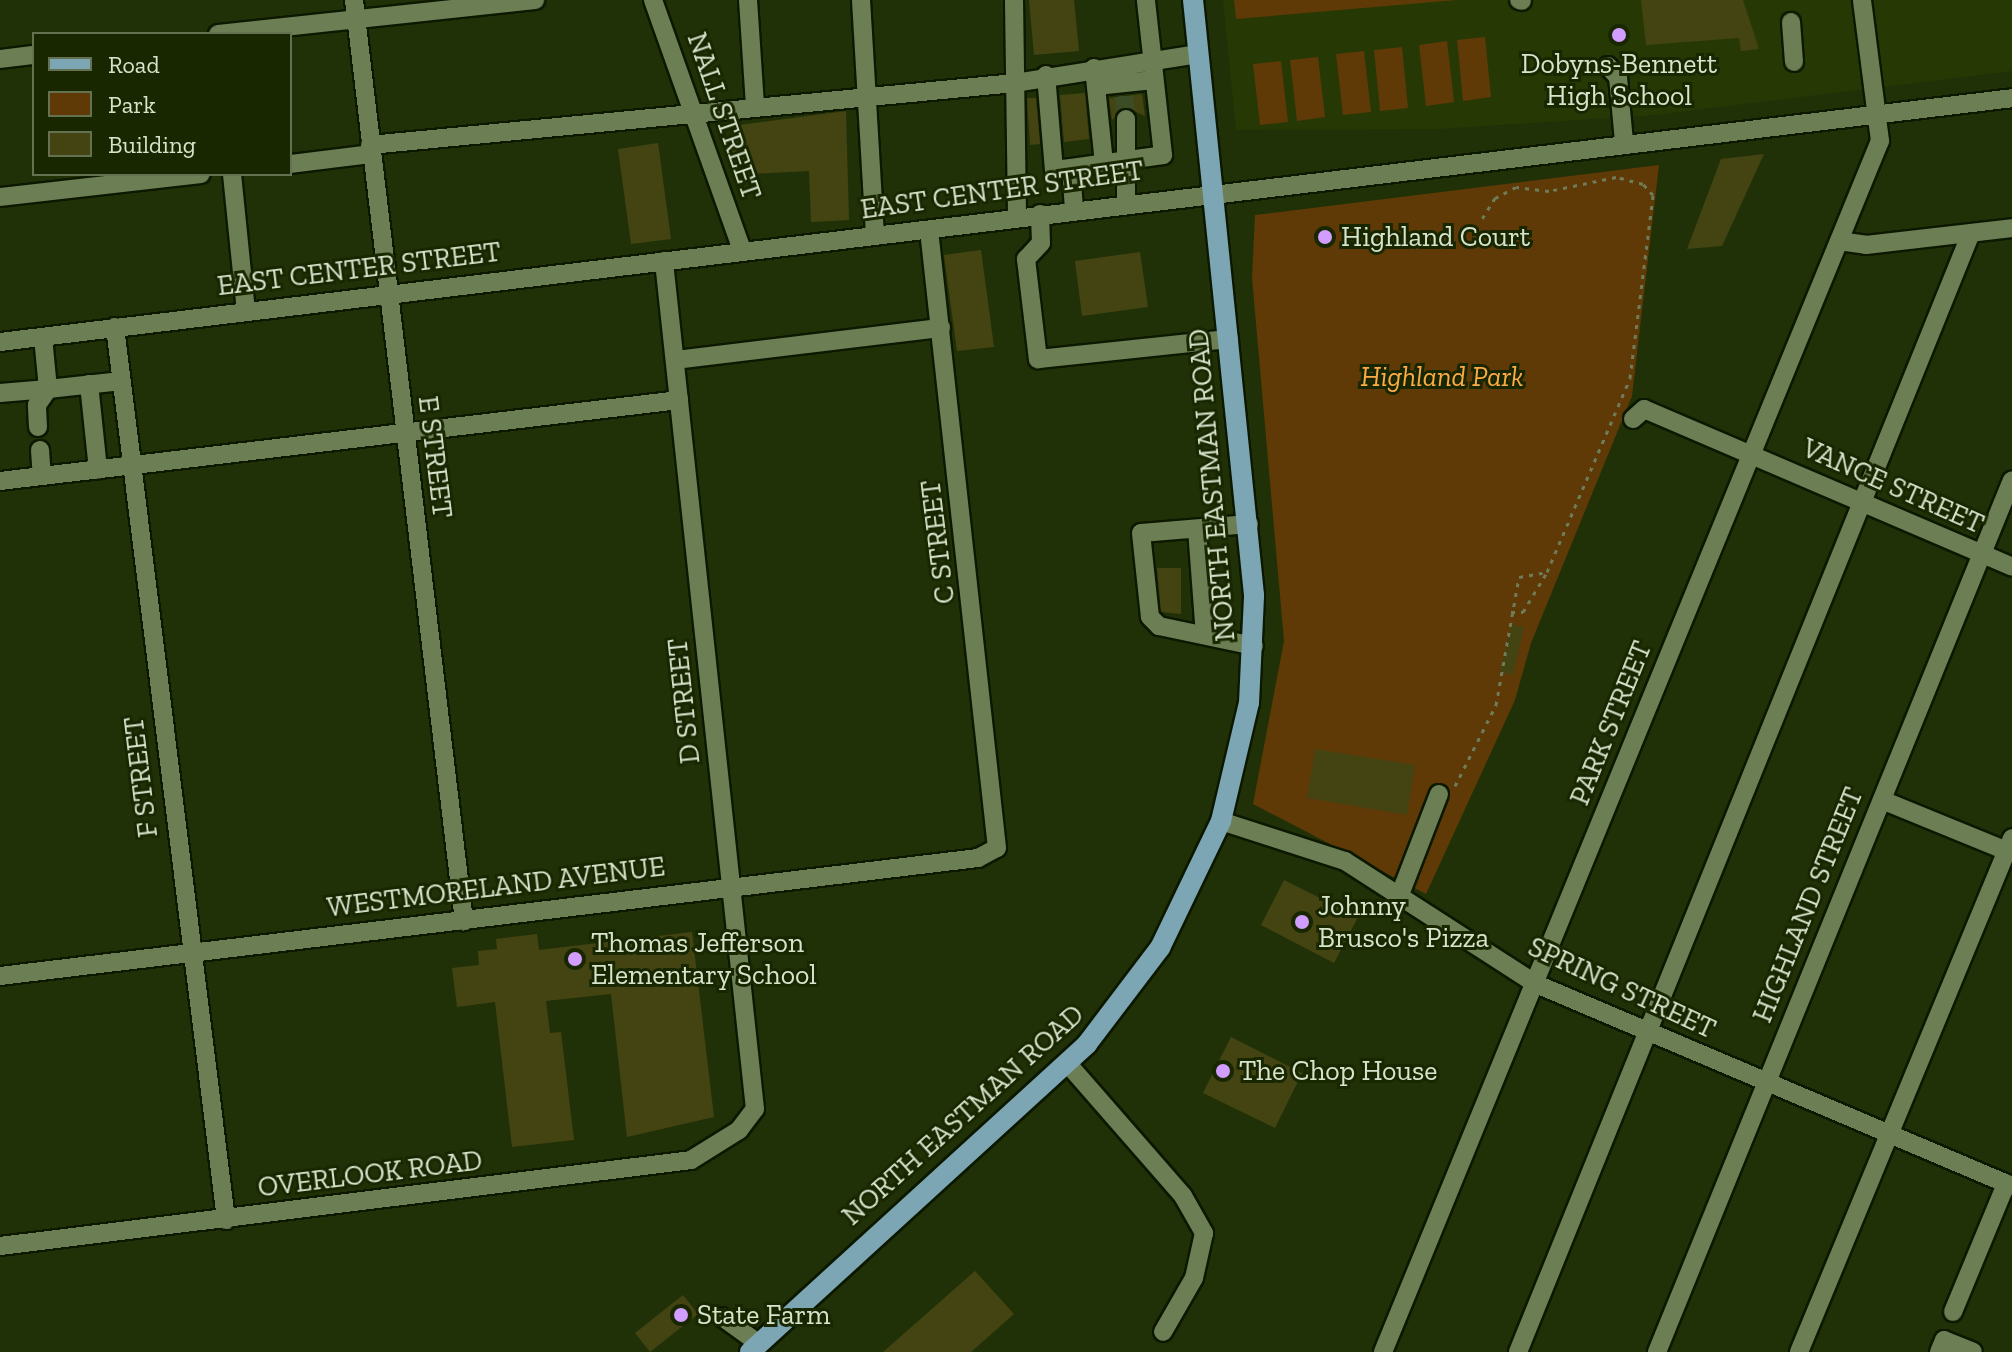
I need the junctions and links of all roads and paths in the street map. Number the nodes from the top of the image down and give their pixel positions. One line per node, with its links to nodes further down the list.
1 (535, 0): 9 (street)
2 (653, 0): 25 (street, NALL STREET)
3 (748, 0): 24 (street)
4 (861, 0): 22 (street)
5 (1014, 0): 21 (street)
6 (1146, 0): 15 (street)
7 (1193, 0): 12 (main road, NORTH EASTMAN ROAD)
8 (1862, 0): 26 (street, PARK STREET)
9 (355, 9): 11 (street); 29 (street, E STREET)
10 (1791, 22): 16 (street)
11 (229, 32)
12 (1199, 54): 15 (street); 36 (main road, NORTH EASTMAN ROAD)
13 (32, 55): 14 (street)
14 (0, 59)
15 (1152, 60): 19 (street); 20 (street)
16 (1794, 62)
17 (1608, 66): 28 (street)
18 (1046, 75): 19 (street); 21 (street); 33 (street)
19 (1095, 77): 20 (street); 31 (street)
20 (1149, 81): 30 (street)
21 (1015, 83): 22 (street); 41 (street)
22 (866, 95): 24 (street); 46 (street)
23 (2012, 98): 26 (street, EAST CENTER STREET)
24 (755, 106): 25 (street)
25 (695, 110): 29 (street); 48 (street, NALL STREET)
26 (1876, 113): 28 (street, EAST CENTER STREET); 47 (street, PARK STREET)
27 (1126, 119): 30 (street)
28 (1624, 142): 36 (street, EAST CENTER STREET)
29 (371, 150): 32 (street); 50 (street, E STREET)
30 (1130, 160): 31 (street); 38 (street)
31 (1104, 163): 33 (street)
32 (292, 164)
33 (1071, 168): 39 (street)
34 (184, 176): 37 (street)
35 (232, 176): 51 (street)
36 (1214, 190): 38 (street, EAST CENTER STREET); 55 (main road, NORTH EASTMAN ROAD)
37 (0, 197)
38 (1126, 202): 39 (street, EAST CENTER STREET)
39 (1074, 209): 40 (street, EAST CENTER STREET)
40 (1040, 214): 41 (street, EAST CENTER STREET); 55 (street)
41 (1017, 217): 44 (street, EAST CENTER STREET)
42 (1480, 222): 78 (path)
43 (2012, 228): 45 (street)
44 (929, 230): 46 (street, EAST CENTER STREET); 53 (street, C STREET)
45 (1971, 233): 47 (street); 73 (street)
46 (875, 236): 48 (street, EAST CENTER STREET)
47 (1839, 241): 67 (street, PARK STREET)
48 (742, 250): 49 (street, EAST CENTER STREET)
49 (664, 261): 50 (street, EAST CENTER STREET); 57 (street, D STREET)
50 (387, 295): 51 (street, EAST CENTER STREET); 65 (street, E STREET)
51 (246, 311): 52 (street, EAST CENTER STREET)
52 (115, 327): 54 (street, EAST CENTER STREET); 58 (street, F STREET)
53 (941, 328): 57 (street); 86 (street, C STREET)
54 (43, 337): 56 (street, EAST CENTER STREET); 60 (street)
55 (1229, 339): 74 (main road, NORTH EASTMAN ROAD)
56 (0, 342)
57 (675, 360): 62 (street, D STREET)
58 (122, 381): 59 (street); 68 (street, F STREET)
59 (89, 384): 60 (street); 69 (street)
60 (48, 389): 61 (street); 64 (street)
61 (0, 393)
62 (679, 400): 65 (street); 87 (street, D STREET)
63 (1633, 419): 67 (street, VANCE STREET)
64 (38, 427)
65 (404, 432): 68 (street); 89 (street, E STREET)
66 (40, 450): 70 (street)
67 (1751, 455): 73 (street, VANCE STREET); 92 (street, PARK STREET)
68 (132, 466): 69 (street); 90 (street, F STREET)
69 (98, 470): 70 (street)
70 (42, 476): 72 (street)
71 (2012, 480): 76 (street, HIGHLAND STREET)
72 (0, 481)
73 (1866, 502): 76 (street, VANCE STREET); 93 (street)
74 (1249, 524): 75 (street); 81 (main road, NORTH EASTMAN ROAD)
75 (1197, 529): 80 (street); 80 (street)
76 (1982, 556): 77 (street, VANCE STREET); 82 (street, HIGHLAND STREET)
77 (2012, 567)
78 (1547, 572): 79 (path); 79 (path)
79 (1511, 612): 83 (path)
80 (1205, 635): 81 (street)
81 (1254, 646): 84 (main road, NORTH EASTMAN ROAD)
82 (1882, 800): 85 (street); 95 (street, HIGHLAND STREET)
83 (1437, 801): 88 (street)
84 (1221, 821): 88 (street, SPRING STREET); 94 (main road, NORTH EASTMAN ROAD)
85 (2010, 847): 97 (street)
86 (997, 848): 87 (street, WESTMORELAND AVENUE)
87 (732, 885): 89 (street, WESTMORELAND AVENUE); 96 (street, D STREET)
88 (1401, 892): 92 (street, SPRING STREET)
89 (464, 921): 90 (street, WESTMORELAND AVENUE)
90 (190, 953): 91 (street, WESTMORELAND AVENUE); 99 (street, F STREET)
91 (0, 976)
92 (1534, 983): 93 (street, SPRING STREET); 106 (street, PARK STREET)
93 (1652, 1034): 95 (street, SPRING STREET); 107 (street)
94 (1068, 1064): 103 (street); 105 (main road, NORTH EASTMAN ROAD)
95 (1765, 1084): 97 (street, SPRING STREET); 108 (street, HIGHLAND STREET)
96 (739, 1130): 99 (street, OVERLOOK ROAD)
97 (1889, 1135): 98 (street, SPRING STREET); 109 (street)
98 (2009, 1185): 101 (street)
99 (226, 1220): 100 (street, OVERLOOK ROAD)
100 (0, 1246)
101 (1953, 1312)
102 (722, 1317): 105 (street)
103 (1163, 1332)
104 (1942, 1346): 110 (street)
105 (754, 1348)
106 (1383, 1352)
107 (1518, 1352)
108 (1657, 1352)
109 (1799, 1352)
110 (1973, 1352)

